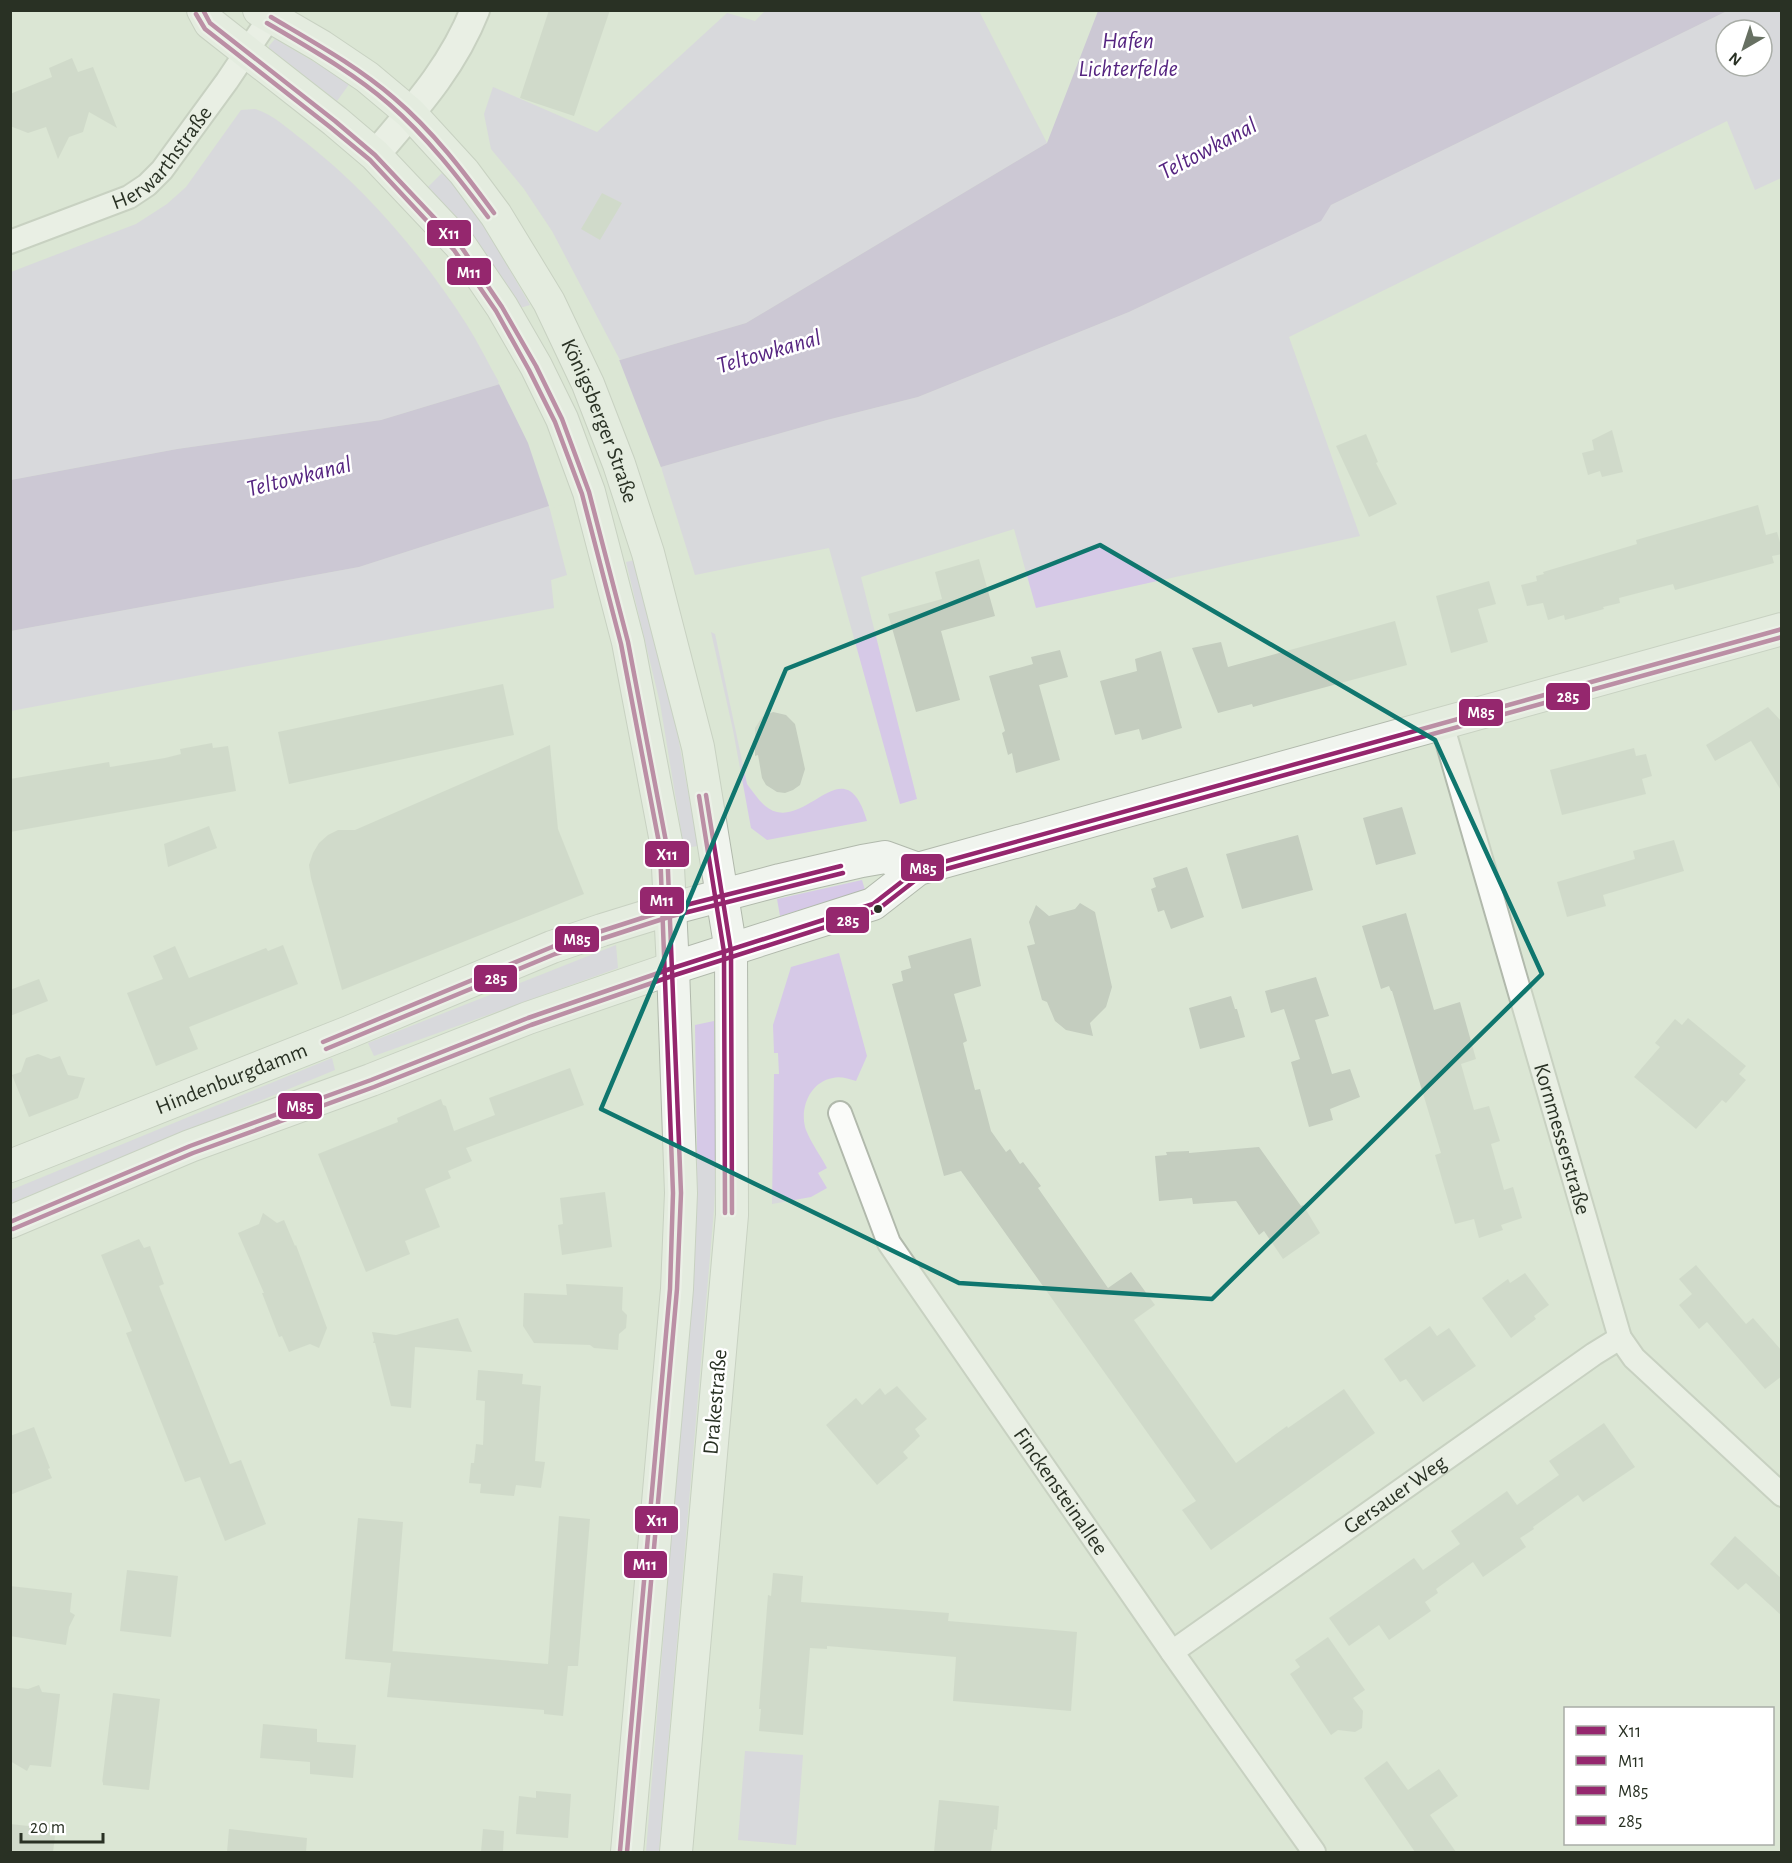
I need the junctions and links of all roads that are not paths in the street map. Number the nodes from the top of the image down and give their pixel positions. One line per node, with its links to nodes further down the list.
1 (203, 10): 4 (main road, Königsberger Straße)
2 (475, 10): 5 (street)
3 (264, 14): 4 (street, Herwarthstraße); 5 (main road, Königsberger Straße)
4 (248, 52): 6 (main road, Königsberger Straße); 7 (street, Herwarthstraße)
5 (410, 113): 6 (street); 11 (main road, Königsberger Straße)
6 (375, 155): 12 (main road, Königsberger Straße)
7 (10, 242)
8 (1782, 629): 9 (main road)
9 (1443, 724): 10 (main road); 18 (street, Kornmesserstraße)
10 (918, 869): 11 (main road, Hindenburgdamm); 13 (main road)
11 (723, 896): 12 (main road, Hindenburgdamm); 13 (main road, Königsberger Straße)
12 (670, 909): 14 (main road, Königsberger Straße); 16 (main road, Hindenburgdamm)
13 (731, 951): 14 (main road); 22 (main road, Drakestraße)
14 (674, 968): 17 (main road); 21 (main road)
15 (840, 1113): 20 (street, Finckensteinallee)
16 (10, 1166)
17 (10, 1222)
18 (1620, 1338): 19 (street, Kornmesserstraße); 20 (street, Gersauer Weg)
19 (1782, 1495)
20 (1172, 1652): 23 (street, Finckensteinallee)
21 (627, 1852)
22 (676, 1852)
23 (1314, 1852)

